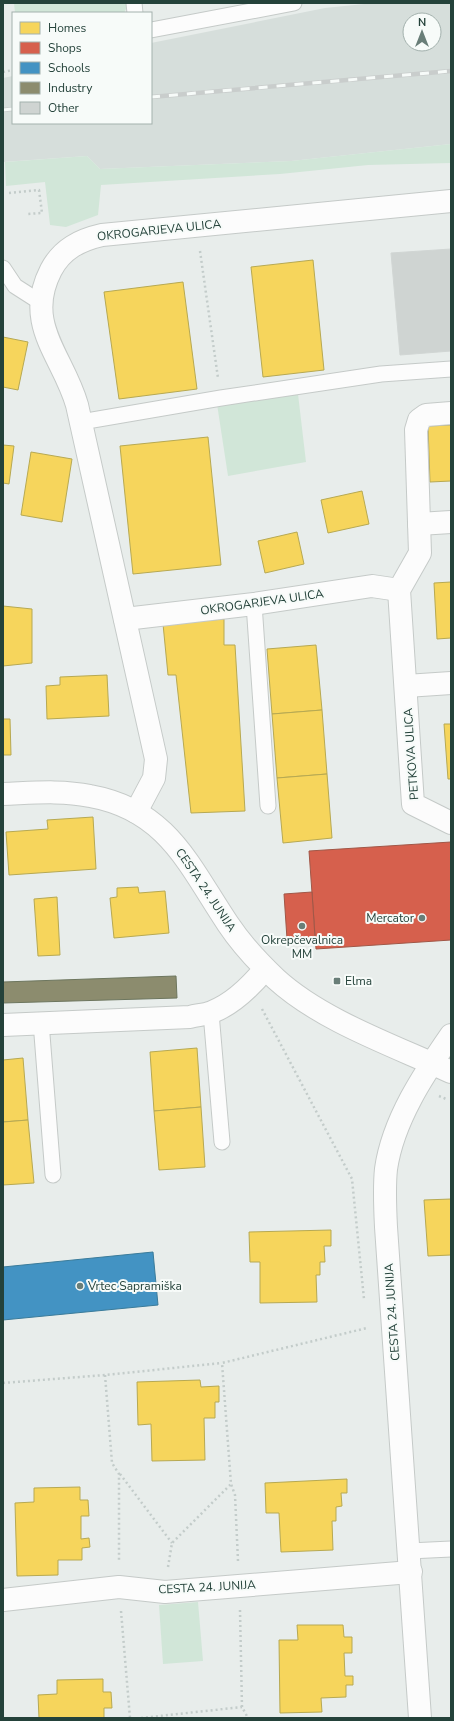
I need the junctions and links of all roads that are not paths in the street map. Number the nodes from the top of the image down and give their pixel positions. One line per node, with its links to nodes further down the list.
1 (294, 3): 2 (lane)
2 (152, 30)
3 (451, 202): 5 (street, OKROGARJEVA ULICA)
4 (3, 268): 5 (lane)
5 (40, 302): 8 (street, OKROGARJEVA ULICA)
6 (451, 369): 8 (lane)
7 (451, 413): 10 (street)
8 (81, 422): 13 (street, OKROGARJEVA ULICA)
9 (451, 522): 10 (street)
10 (419, 524): 11 (street)
11 (399, 590): 12 (street, OKROGARJEVA ULICA); 15 (street, PETKOVA ULICA)
12 (254, 604): 13 (street, OKROGARJEVA ULICA); 17 (lane)
13 (125, 619): 18 (street, OKROGARJEVA ULICA)
14 (451, 683): 15 (street)
15 (406, 686): 19 (street, PETKOVA ULICA)
16 (3, 794): 18 (street, CESTA 24. JUNIJA)
17 (268, 806)
18 (136, 812): 20 (street, CESTA 24. JUNIJA)
19 (451, 823)
20 (259, 976): 21 (street); 25 (street, CESTA 24. JUNIJA)
21 (211, 1013): 22 (street); 26 (lane)
22 (41, 1022): 23 (street); 27 (lane)
23 (3, 1025)
24 (451, 1035): 25 (street)
25 (441, 1068): 29 (street, CESTA 24. JUNIJA)
26 (222, 1142)
27 (53, 1175)
28 (451, 1548): 29 (lane)
29 (410, 1562): 30 (street, CESTA 24. JUNIJA); 31 (street, CESTA 24. JUNIJA)
30 (3, 1600)
31 (420, 1718)

